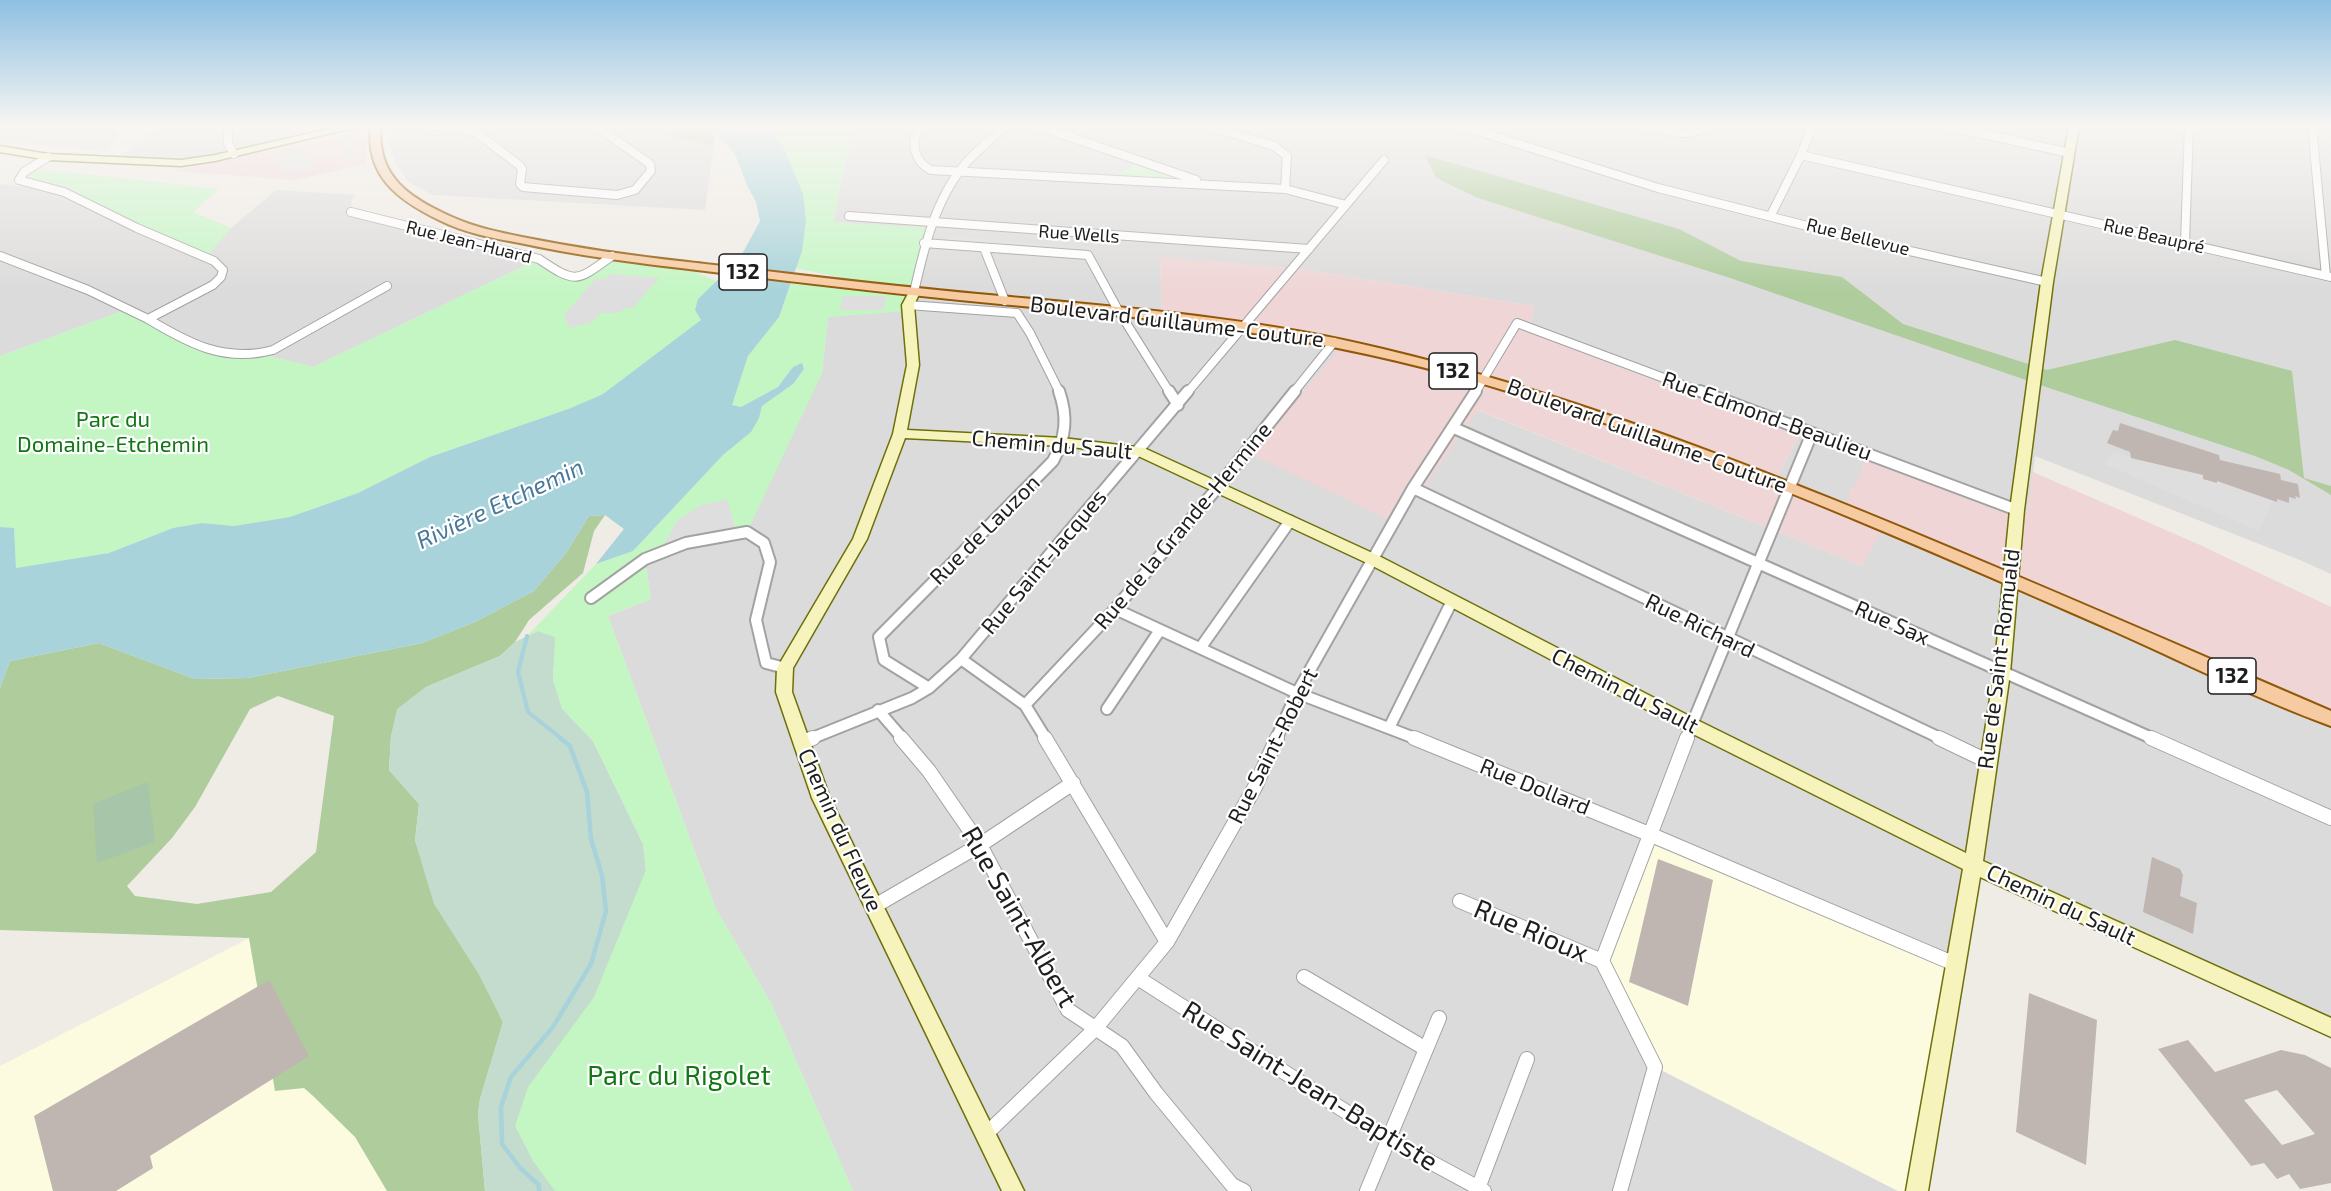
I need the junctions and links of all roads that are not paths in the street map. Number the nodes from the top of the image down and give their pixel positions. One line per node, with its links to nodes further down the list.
1 (25, 182): 36 (street)
2 (393, 182): 29 (main road, Boulevard Guillaume-Couture / 132)
3 (520, 182): 4 (street)
4 (642, 182)
5 (954, 182): 23 (street)
6 (1164, 182): 16 (street)
7 (1204, 182): 16 (street)
8 (1285, 182): 17 (street)
9 (1366, 182): 18 (street, Rue Saint-Jacques)
10 (1638, 182): 21 (street, Rue Bellevue)
11 (1788, 182): 21 (street)
12 (1918, 182): 20 (street, Rue Beaupré)
13 (2065, 182): 20 (street, Rue de Saint-Romuald)
14 (2187, 182): 25 (street)
15 (2318, 182): 30 (street)
16 (1211, 184): 17 (street)
17 (1285, 189): 18 (street)
18 (1346, 205): 27 (street, Rue Saint-Jacques)
19 (351, 212): 29 (street, Rue Jean-Huard)
20 (2060, 214): 25 (street, Rue Beaupré); 31 (street, Rue de Saint-Romuald)
21 (1772, 215): 31 (street, Rue Bellevue)
22 (849, 216): 23 (street, Rue Wells)
23 (932, 224): 24 (street); 27 (street, Rue Wells)
24 (924, 243): 26 (street); 33 (street)
25 (2185, 243): 30 (street, Rue Beaupré)
26 (984, 248): 34 (street); 35 (street)
27 (1309, 249): 38 (street, Rue Saint-Jacques)
28 (0, 256): 36 (street)
29 (612, 256): 33 (main road, Boulevard Guillaume-Couture / 132)
30 (2329, 276)
31 (2047, 282): 50 (street, Rue de Saint-Romuald)
32 (387, 286): 36 (street)
33 (911, 298): 34 (main road, Boulevard Guillaume-Couture / 132); 44 (street); 45 (street, Rue de Lauzon)
34 (1005, 301): 35 (main road, Boulevard Guillaume-Couture / 132)
35 (1118, 310): 38 (main road, Boulevard Guillaume-Couture / 132); 41 (street)
36 (148, 319)
37 (1517, 323): 40 (street, Rue Saint-Robert); 43 (street, Rue Edmond-Beaulieu)
38 (1245, 326): 39 (main road, Boulevard Guillaume-Couture / 132); 41 (street, Rue Saint-Jacques)
39 (1334, 342): 40 (main road, Boulevard Guillaume-Couture / 132); 48 (street, Rue de la Grande-Hermine)
40 (1482, 379): 42 (street, Rue Saint-Robert); 47 (main road, Boulevard Guillaume-Couture / 132)
41 (1178, 405): 46 (street, Rue Saint-Jacques)
42 (1454, 428): 49 (street, Rue Saint-Robert); 53 (street, Rue Sax)
43 (1812, 433): 47 (street); 50 (street, Rue Edmond-Beaulieu)
44 (900, 434): 45 (street, Chemin du Sault); 62 (street)
45 (1063, 442): 46 (street, Chemin du Sault); 64 (street, Rue de Lauzon)
46 (1139, 451): 48 (street, Chemin du Sault); 61 (street, Rue Saint-Jacques)
47 (1790, 487): 53 (street); 54 (main road, Boulevard Guillaume-Couture / 132)
48 (1218, 488): 51 (street, Chemin du Sault); 57 (street, Rue de la Grande-Hermine)
49 (1413, 488): 52 (street, Rue Saint-Robert); 59 (street, Rue Richard)
50 (2017, 510): 54 (street, Rue de Saint-Romuald)
51 (1290, 521): 52 (street, Chemin du Sault); 60 (street)
52 (1374, 560): 56 (street, Chemin du Sault); 65 (street, Rue Saint-Robert)
53 (1758, 562): 59 (street); 63 (street, Rue Sax)
54 (2009, 579): 63 (street, Rue de Saint-Romuald); 69 (main road, Boulevard Guillaume-Couture / 132)
55 (591, 598): 62 (street)
56 (1452, 601): 70 (street, Chemin du Sault); 71 (street)
57 (1115, 609): 58 (street, Rue Dollard); 66 (street, Rue de la Grande-Hermine)
58 (1160, 630): 60 (street, Rue Dollard); 67 (street)
59 (1726, 638): 70 (street); 73 (street, Rue Richard)
60 (1201, 647): 65 (street, Rue Dollard)
61 (961, 659): 64 (street, Rue Saint-Jacques); 66 (street)
62 (784, 668): 72 (street, Chemin du Fleuve)
63 (2002, 673): 73 (street, Rue de Saint-Romuald); 75 (street, Rue Sax)
64 (929, 688): 68 (street, Rue Saint-Jacques)
65 (1297, 693): 71 (street, Rue Dollard); 81 (street, Rue Saint-Robert)
66 (1025, 705): 74 (street)
67 (1107, 709)
68 (878, 710): 72 (street, Rue Saint-Jacques); 77 (street, Rue Saint-Albert)
69 (2331, 719)
70 (1693, 726): 76 (street); 78 (street, Chemin du Sault)
71 (1389, 728): 76 (street, Rue Dollard)
72 (801, 743): 80 (street, Chemin du Fleuve)
73 (1987, 761): 78 (street, Rue de Saint-Romuald)
74 (1073, 783): 77 (street); 81 (street)
75 (2331, 818)
76 (1649, 834): 82 (street); 83 (street, Rue Dollard)
77 (980, 845): 80 (street); 88 (street, Rue Saint-Albert)
78 (1973, 865): 83 (street, Rue de Saint-Romuald); 87 (street, Chemin du Sault)
79 (1460, 901): 82 (street, Rue Rioux)
80 (873, 907): 91 (street, Chemin du Fleuve)
81 (1167, 942): 85 (street, Rue Saint-Robert)
82 (1602, 961): 97 (street)
83 (1955, 964): 98 (street, Rue de Saint-Romuald)
84 (1304, 977): 89 (street)
85 (1137, 978): 88 (street, Rue Saint-Robert); 92 (street, Rue Saint-Jean-Baptiste)
86 (1439, 1018): 89 (street)
87 (2331, 1028)
88 (1095, 1029): 91 (street, Rue Saint-Robert); 95 (street, Rue Saint-Albert)
89 (1426, 1049): 92 (street)
90 (1527, 1059): 93 (street)
91 (985, 1135): 94 (street, Chemin du Fleuve)
92 (1390, 1140): 93 (street, Rue Saint-Jean-Baptiste); 96 (street)
93 (1480, 1190)
94 (1013, 1191)
95 (1244, 1191)
96 (1367, 1191)
97 (1620, 1191)
98 (1917, 1191)

